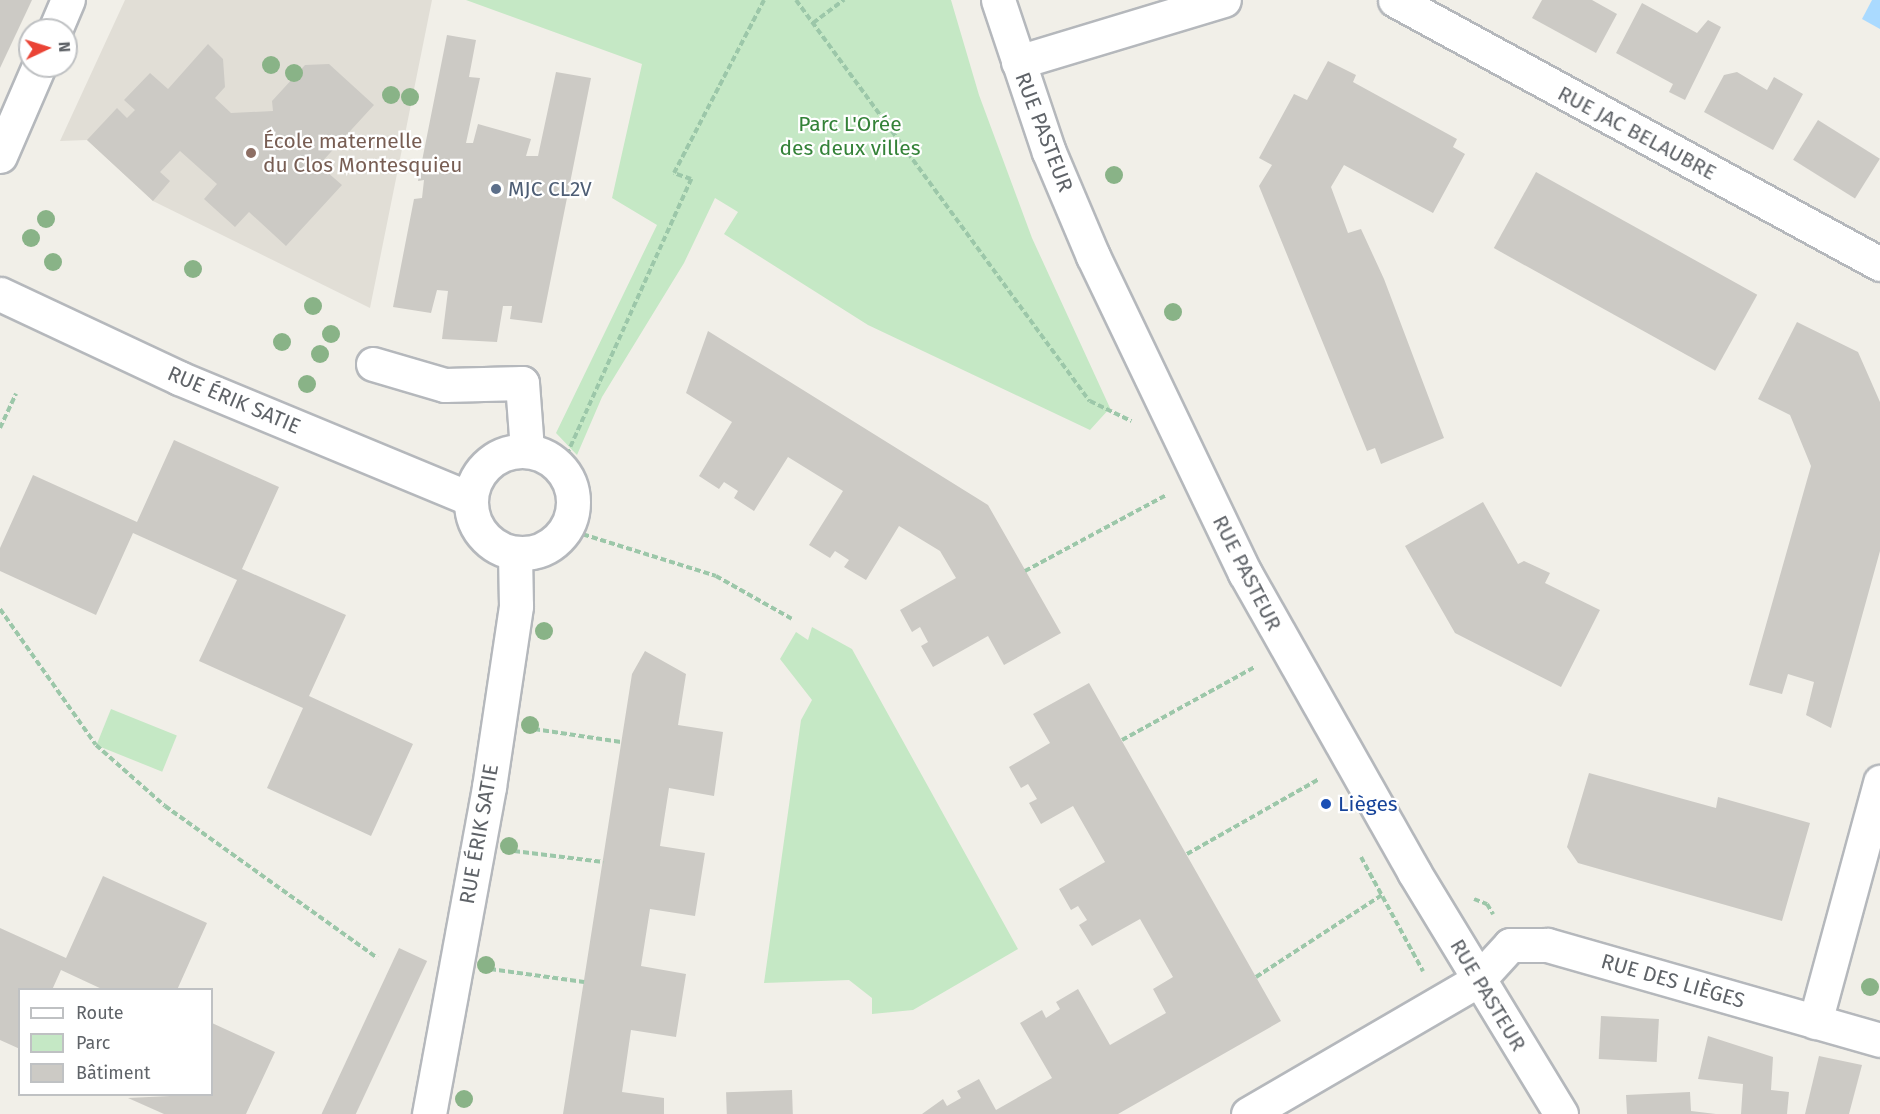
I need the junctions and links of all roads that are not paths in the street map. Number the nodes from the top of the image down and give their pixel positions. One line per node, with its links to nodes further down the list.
1 (68, 0): 6 (street)
2 (998, 0): 7 (street, RUE PASTEUR)
3 (1224, 0): 5 (street)
4 (1395, 0): 10 (street, RUE JAC BELAUBRE)
5 (1185, 5): 7 (street)
6 (60, 18)
7 (1018, 62): 17 (street, RUE PASTEUR)
8 (34, 78): 9 (street)
9 (0, 156)
10 (1880, 264)
11 (0, 294): 14 (street, RUE ÉRIK SATIE)
12 (373, 364): 13 (street)
13 (527, 450): 14 (street); 15 (street)
14 (471, 499): 15 (street)
15 (515, 553): 20 (street, RUE ÉRIK SATIE)
16 (1880, 782): 18 (street)
17 (1478, 980): 18 (street, RUE DES LIÈGES); 21 (street, RUE DES LIÈGES); 22 (street, RUE PASTEUR)
18 (1815, 1022): 19 (street, RUE DES LIÈGES)
19 (1880, 1040)
20 (429, 1114)
21 (1248, 1114)
22 (1561, 1114)

